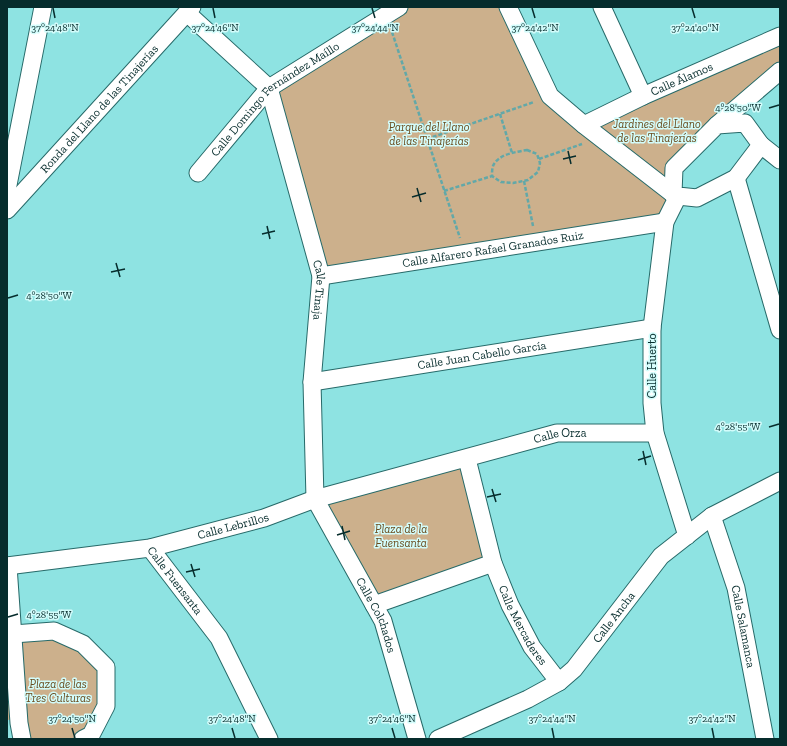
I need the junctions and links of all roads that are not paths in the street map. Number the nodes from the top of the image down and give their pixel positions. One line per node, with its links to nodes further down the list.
1 (43, 7): 16 (street)
2 (508, 7): 10 (street)
3 (602, 7): 9 (street)
4 (389, 9): 8 (street, Calle Domingo Fernández Maíllo)
5 (189, 10): 8 (street); 18 (street, Ronda del Llano de las Tinajerías)
6 (780, 36): 9 (street, Calle Álamos)
7 (780, 71): 11 (street)
8 (269, 88): 14 (street, Calle Domingo Fernández Maíllo); 20 (street, Calle Tinaja)
9 (643, 96): 10 (street, Calle Álamos)
10 (584, 125): 17 (street)
11 (716, 125): 12 (street); 17 (street)
12 (761, 145): 13 (street); 15 (street)
13 (780, 160)
14 (198, 173)
15 (736, 178): 17 (street); 22 (street)
16 (7, 190)
17 (676, 195): 19 (street, Calle Huerto)
18 (7, 210)
19 (665, 222): 20 (street, Calle Alfarero Rafael Granados Ruiz); 21 (street, Calle Huerto)
20 (320, 276): 23 (street, Calle Tinaja)
21 (652, 328): 23 (street, Calle Juan Cabello García); 24 (street, Calle Huerto)
22 (780, 330)
23 (312, 382): 27 (street, Calle Tinaja)
24 (655, 433): 25 (street, Calle Orza); 29 (street, Calle Huerto)
25 (467, 458): 27 (street); 31 (street)
26 (780, 481): 28 (street, Calle Ancha)
27 (315, 499): 30 (street, Calle Lebrillos); 33 (street, Calle Colchados)
28 (712, 516): 29 (street, Calle Ancha); 41 (street, Calle Salamanca)
29 (687, 536): 35 (street, Calle Ancha)
30 (150, 548): 32 (street, Calle Fuensanta); 38 (street, Calle Fuensanta)
31 (493, 563): 33 (street); 35 (street, Calle Mercaderes)
32 (8, 566): 34 (street)
33 (374, 605): 39 (street, Calle Colchados)
34 (13, 634): 36 (street); 37 (street)
35 (559, 682): 40 (street, Calle Ancha)
36 (22, 739)
37 (83, 739)
38 (269, 739)
39 (417, 739)
40 (438, 739)
41 (765, 739)

